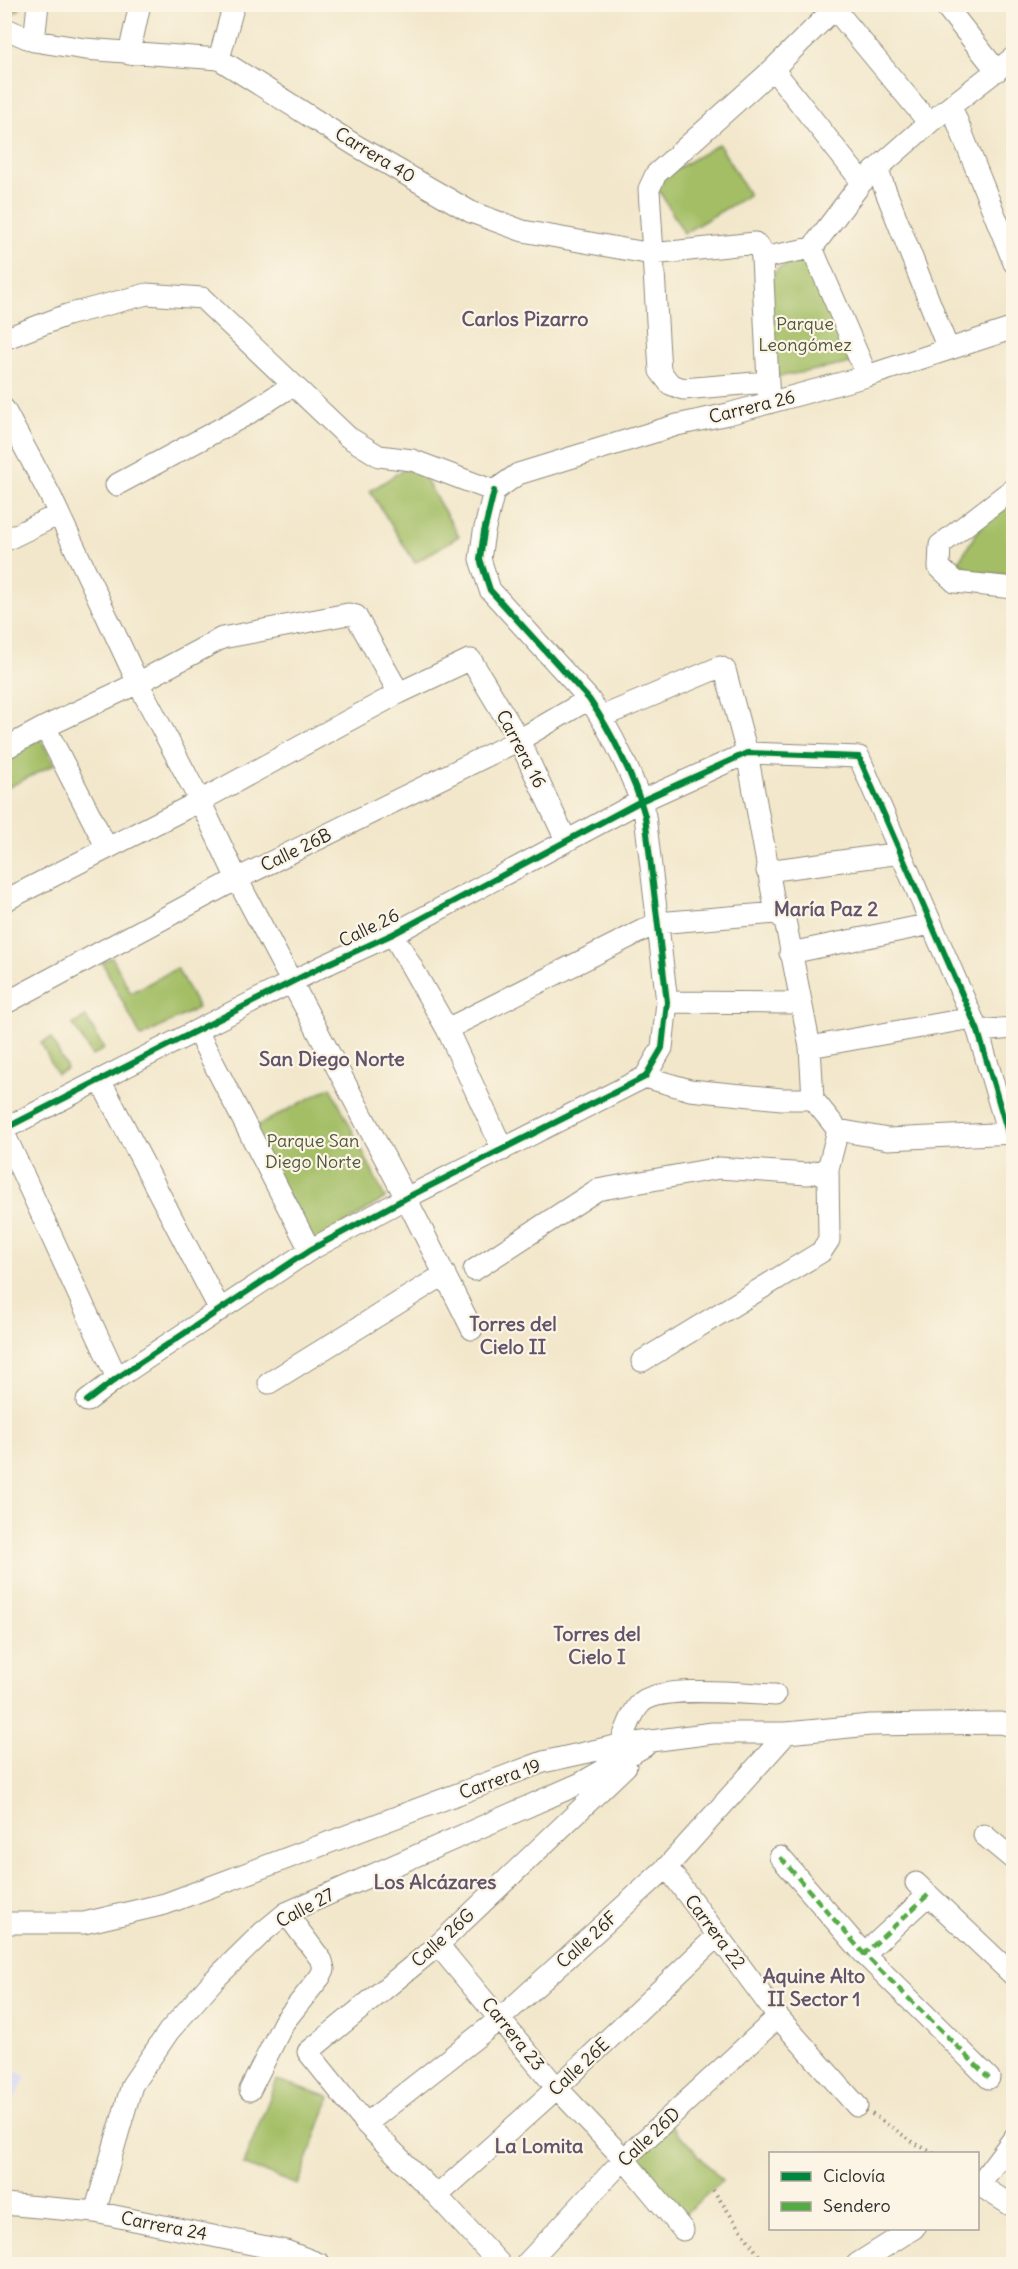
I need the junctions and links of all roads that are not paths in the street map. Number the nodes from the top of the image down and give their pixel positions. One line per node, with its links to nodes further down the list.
1 (38, 4): 7 (street)
2 (140, 4): 8 (street)
3 (234, 4): 10 (street)
4 (944, 4): 12 (street)
5 (837, 6): 11 (street); 14 (street)
6 (4, 28): 7 (street)
7 (33, 41): 8 (street)
8 (129, 54): 10 (street)
9 (1014, 57): 12 (street)
10 (219, 58): 18 (street, Carrera 40)
11 (773, 69): 15 (street); 18 (street)
12 (997, 71): 13 (street)
13 (951, 106): 14 (street); 19 (street)
14 (929, 123): 15 (street)
15 (870, 175): 16 (street); 22 (street)
16 (812, 248): 17 (street, Carrera 40); 23 (street)
17 (759, 251): 18 (street, Carrera 40); 24 (street)
18 (652, 254): 24 (street)
19 (1014, 263)
20 (1014, 328): 22 (street, Carrera 26)
21 (4, 339): 25 (street)
22 (948, 350): 23 (street, Carrera 26)
23 (867, 376): 26 (street, Carrera 26)
24 (767, 382): 26 (street)
25 (293, 385): 28 (street); 30 (street)
26 (769, 403): 30 (street, Carrera 26)
27 (4, 409): 31 (street)
28 (116, 485)
29 (1014, 488): 33 (street)
30 (494, 491): 36 (street)
31 (57, 515): 32 (street); 34 (street)
32 (4, 541)
33 (1014, 588)
34 (138, 683): 35 (street); 38 (street); 42 (street)
35 (399, 693): 39 (street, Carrera 16); 42 (street)
36 (589, 699): 37 (street); 39 (street, Calle 26B)
37 (602, 717): 41 (street); 43 (street)
38 (45, 727): 40 (street); 45 (street)
39 (519, 740): 44 (street, Carrera 16); 48 (street, Calle 26B)
40 (4, 749)
41 (747, 753): 43 (street, Calle 26); 46 (street); 47 (street)
42 (200, 801): 45 (street); 48 (street)
43 (641, 801): 44 (street, Calle 26); 51 (street)
44 (566, 840): 53 (street, Calle 26)
45 (107, 848): 49 (street)
46 (901, 853): 47 (street); 52 (street)
47 (767, 871): 50 (street)
48 (237, 879): 55 (street); 58 (street, Calle 26B)
49 (4, 901)
50 (776, 913): 51 (street); 54 (street)
51 (657, 922): 56 (street); 61 (street)
52 (932, 924): 54 (street); 59 (street)
53 (393, 934): 55 (street, Calle 26); 61 (street)
54 (790, 953): 57 (street)
55 (291, 984): 62 (street, Calle 26); 72 (street)
56 (667, 1002): 57 (street); 64 (street)
57 (800, 1003): 63 (street)
58 (4, 1004)
59 (975, 1024): 60 (street); 63 (street); 69 (street)
60 (1014, 1028)
61 (447, 1029): 70 (street)
62 (197, 1031): 65 (street, Calle 26); 73 (street)
63 (810, 1047): 66 (street)
64 (645, 1077): 66 (street); 70 (street)
65 (100, 1080): 68 (street, Calle 26); 76 (street)
66 (813, 1099): 67 (street)
67 (838, 1130): 69 (street); 71 (street)
68 (4, 1131): 79 (street)
69 (1011, 1133)
70 (503, 1150): 72 (street)
71 (828, 1169): 74 (street); 78 (street)
72 (406, 1198): 73 (street); 75 (street)
73 (310, 1250): 76 (street)
74 (474, 1270)
75 (445, 1274): 77 (street); 80 (street)
76 (220, 1310): 79 (street)
77 (472, 1329)
78 (642, 1361)
79 (117, 1378): 81 (street)
80 (269, 1383)
81 (87, 1401)
82 (775, 1695): 86 (street)
83 (1014, 1726): 84 (street, Carrera 19)
84 (787, 1733): 85 (street, Carrera 19); 90 (street, Calle 26F)
85 (650, 1742): 86 (street, Carrera 19); 91 (street, Calle 27); 94 (street, Calle 26G)
86 (620, 1745): 92 (street, Carrera 19)
87 (984, 1835): 89 (street)
88 (780, 1857): 95 (street)
89 (1014, 1860)
90 (667, 1868): 93 (street, Carrera 22); 98 (street, Calle 26F)
91 (286, 1913): 101 (street); 111 (street, Calle 27)
92 (4, 1923)
93 (718, 1935): 97 (street, Carrera 22); 100 (street, Calle 26E)
94 (438, 1945): 98 (street, Carrera 23); 103 (street, Calle 26G)
95 (864, 1954): 96 (street); 99 (street)
96 (1014, 1976)
97 (778, 2017): 102 (street, Carrera 22); 105 (street, Calle 26D)
98 (501, 2018): 100 (street, Carrera 23); 103 (street, Calle 26F)
99 (989, 2078)
100 (557, 2088): 105 (street, Carrera 23); 108 (street, Calle 26E)
101 (250, 2090)
102 (857, 2106)
103 (366, 2124): 108 (street)
104 (1014, 2138): 106 (street)
105 (624, 2159): 112 (street, Carrera 23); 116 (street, Calle 26D)
106 (979, 2184)
107 (979, 2186): 110 (street)
108 (437, 2196): 115 (street)
109 (4, 2204): 111 (street, Carrera 24)
110 (1014, 2207)
111 (95, 2212): 114 (street, Carrera 24)
112 (683, 2230)
113 (912, 2230): 117 (street)
114 (320, 2265)
115 (500, 2265)
116 (526, 2265)
117 (856, 2265)

